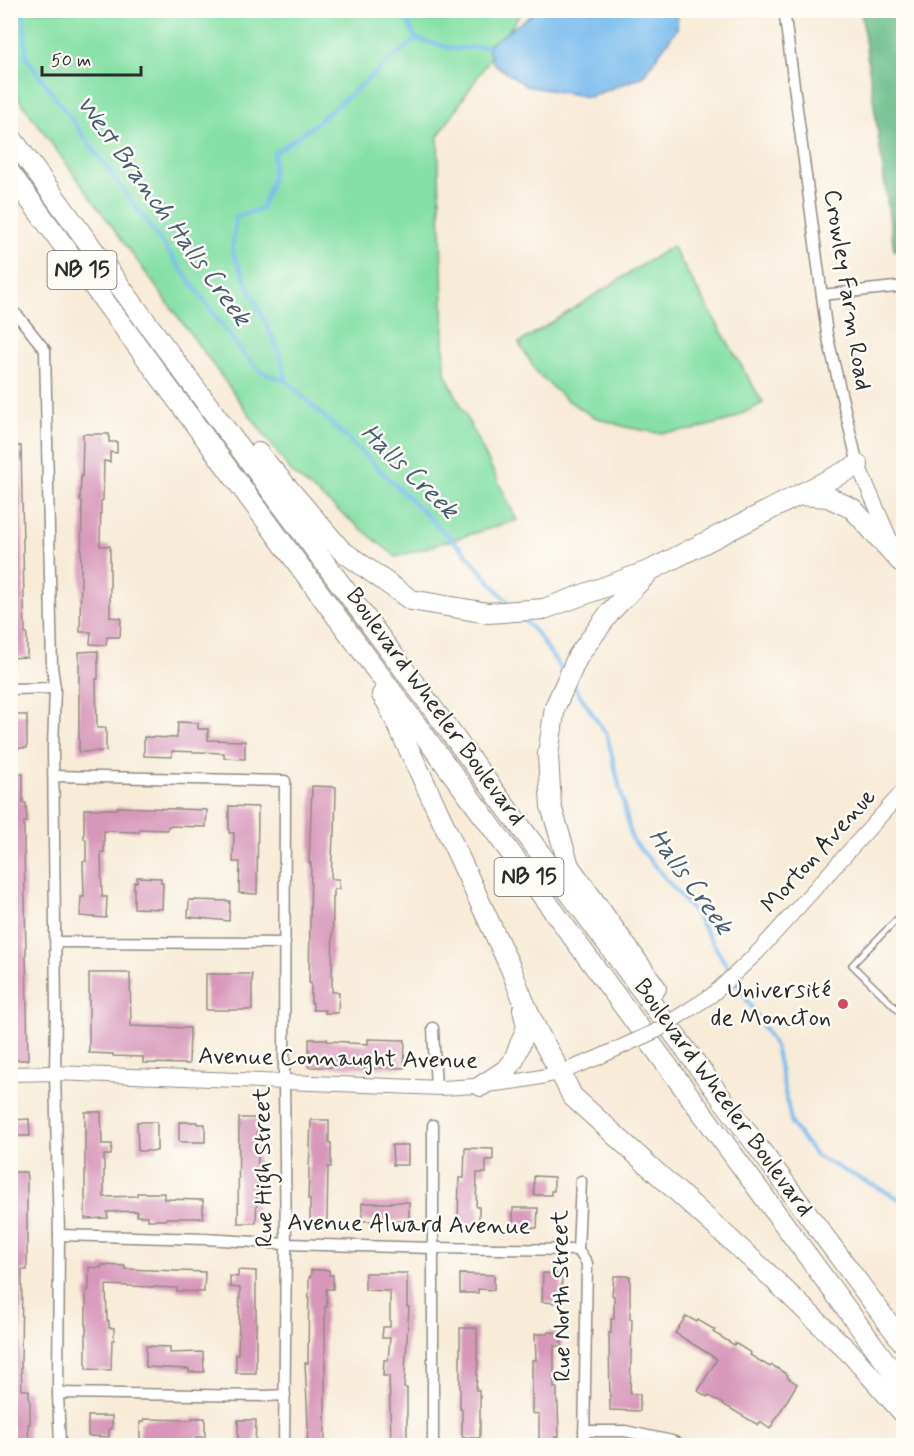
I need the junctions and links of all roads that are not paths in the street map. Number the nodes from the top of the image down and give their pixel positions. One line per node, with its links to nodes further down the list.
1 (784, 10): 5 (street, Crowley Farm Road)
2 (10, 136): 7 (highway, Boulevard Wheeler Boulevard / NB 15)
3 (10, 173): 8 (highway, Boulevard Wheeler Boulevard / NB 15)
4 (903, 286): 5 (street)
5 (822, 295): 9 (street, Crowley Farm Road)
6 (10, 309): 13 (street)
7 (144, 319): 12 (highway); 31 (highway, Boulevard Wheeler Boulevard / NB 15)
8 (154, 367): 20 (highway); 38 (highway, Boulevard Wheeler Boulevard / NB 15)
9 (858, 465): 10 (highway); 11 (street, Crowley Farm Road)
10 (800, 495): 11 (highway); 12 (highway)
11 (902, 564)
12 (651, 570): 31 (highway)
13 (55, 688): 14 (street); 15 (street)
14 (10, 689)
15 (54, 776): 18 (street); 19 (street, Rue High Street)
16 (903, 790): 23 (street, Morton Avenue, bridge)
17 (903, 912): 21 (lane)
18 (56, 942): 19 (street); 25 (street)
19 (285, 943): 27 (street, Rue High Street)
20 (519, 992): 24 (highway); 28 (highway)
21 (903, 1016)
22 (434, 1028): 29 (street)
23 (656, 1031): 24 (street, Avenue Connaught Avenue, bridge)
24 (561, 1072): 28 (street, Avenue Connaught Avenue); 41 (highway)
25 (55, 1073): 26 (street, Avenue Connaught Avenue); 27 (street, Avenue Connaught Avenue); 33 (street)
26 (10, 1074)
27 (284, 1081): 29 (street, Avenue Connaught Avenue); 34 (street, Rue High Street)
28 (481, 1086): 29 (street, Avenue Connaught Avenue)
29 (436, 1088)
30 (433, 1125): 35 (street)
31 (759, 1149): 37 (highway, Boulevard Wheeler Boulevard / NB 15)
32 (581, 1181): 36 (street, Rue North Street)
33 (59, 1235): 34 (street, Avenue Alward Avenue); 39 (street)
34 (286, 1244): 35 (street, Avenue Alward Avenue); 40 (street, Rue High Street)
35 (434, 1248): 36 (street, Avenue Alward Avenue); 46 (street)
36 (578, 1250): 42 (street, Rue North Street)
37 (903, 1344)
38 (903, 1387)
39 (58, 1393): 40 (street); 44 (street)
40 (285, 1395): 45 (street, Rue High Street)
41 (903, 1414)
42 (584, 1431): 43 (street); 47 (street, Rue North Street)
43 (672, 1443): 48 (street)
44 (60, 1446)
45 (284, 1446)
46 (433, 1446)
47 (584, 1446)
48 (683, 1446)

